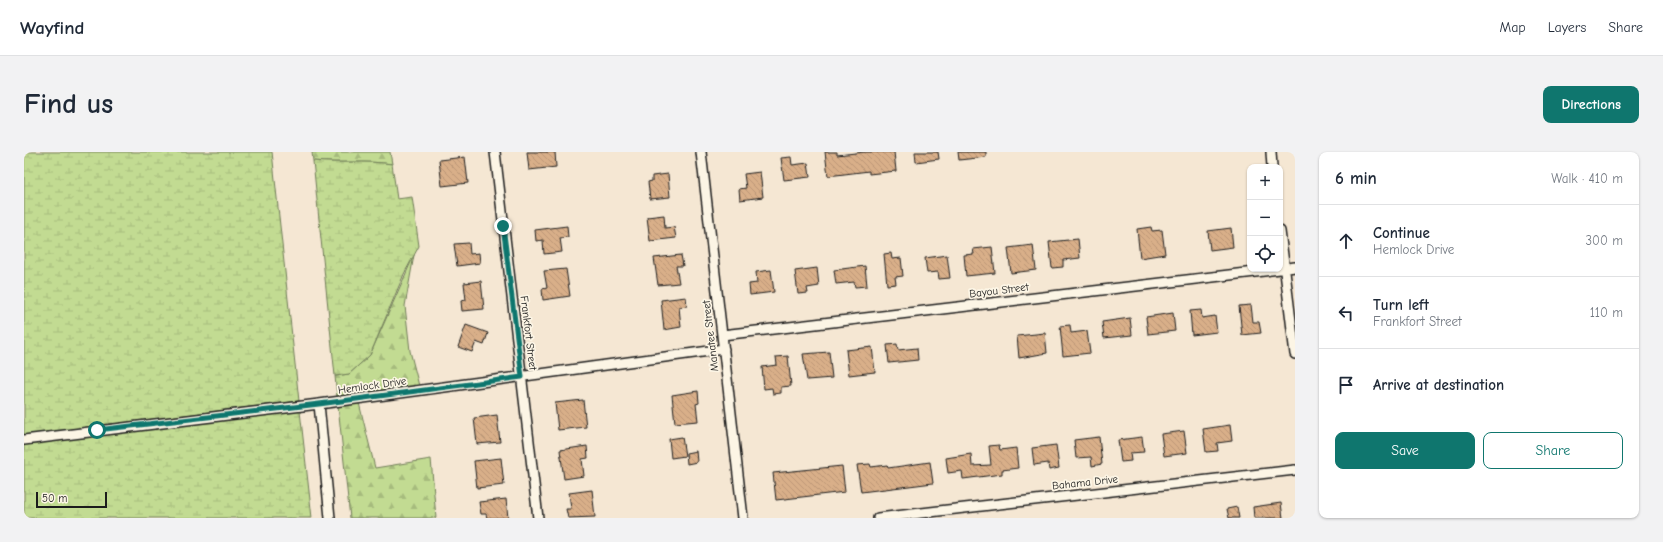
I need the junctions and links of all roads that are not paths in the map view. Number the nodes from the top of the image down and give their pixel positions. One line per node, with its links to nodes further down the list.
1 (495, 152): 12 (street, Frankfort Street)
2 (701, 152): 9 (street, Manatee Street)
3 (1271, 152): 4 (street)
4 (1272, 164)
5 (1295, 267): 6 (street, Bayou Street)
6 (1283, 269)
7 (1257, 272): 9 (street, Bayou Street)
8 (1282, 272): 11 (street)
9 (722, 335): 10 (street, Manatee Street)
10 (724, 349): 12 (street, Hemlock Drive); 18 (street, Manatee Street)
11 (1295, 354)
12 (522, 377): 13 (street, Hemlock Drive); 17 (street, Frankfort Street)
13 (319, 404): 14 (street, Hemlock Drive); 16 (street)
14 (24, 440)
15 (1295, 470): 19 (street, Bahama Drive)
16 (330, 518)
17 (538, 518)
18 (743, 518)
19 (878, 518)

